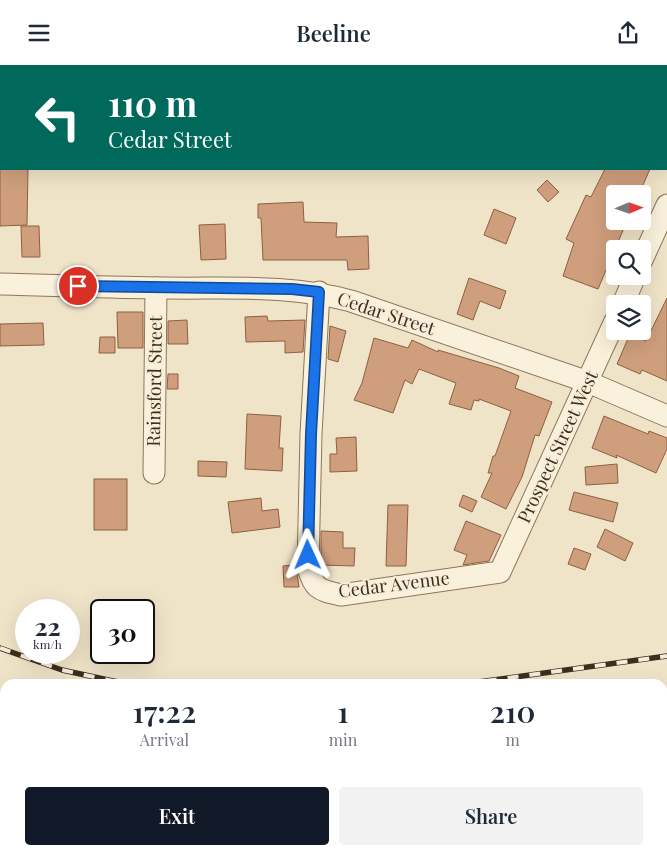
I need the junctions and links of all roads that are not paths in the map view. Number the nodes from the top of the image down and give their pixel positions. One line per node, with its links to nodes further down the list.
1 (667, 205): 2 (street)
2 (651, 240)
3 (0, 284): 4 (street, Cedar Street)
4 (156, 288): 5 (street, Cedar Street); 9 (street, Rainsford Street)
5 (319, 292): 7 (street, Cedar Street); 10 (street, Cedar Avenue)
6 (607, 340): 7 (street, Prospect Street West)
7 (588, 382): 8 (street, Cedar Street); 10 (street, Prospect Street West)
8 (667, 416)
9 (154, 473)
10 (500, 572)

